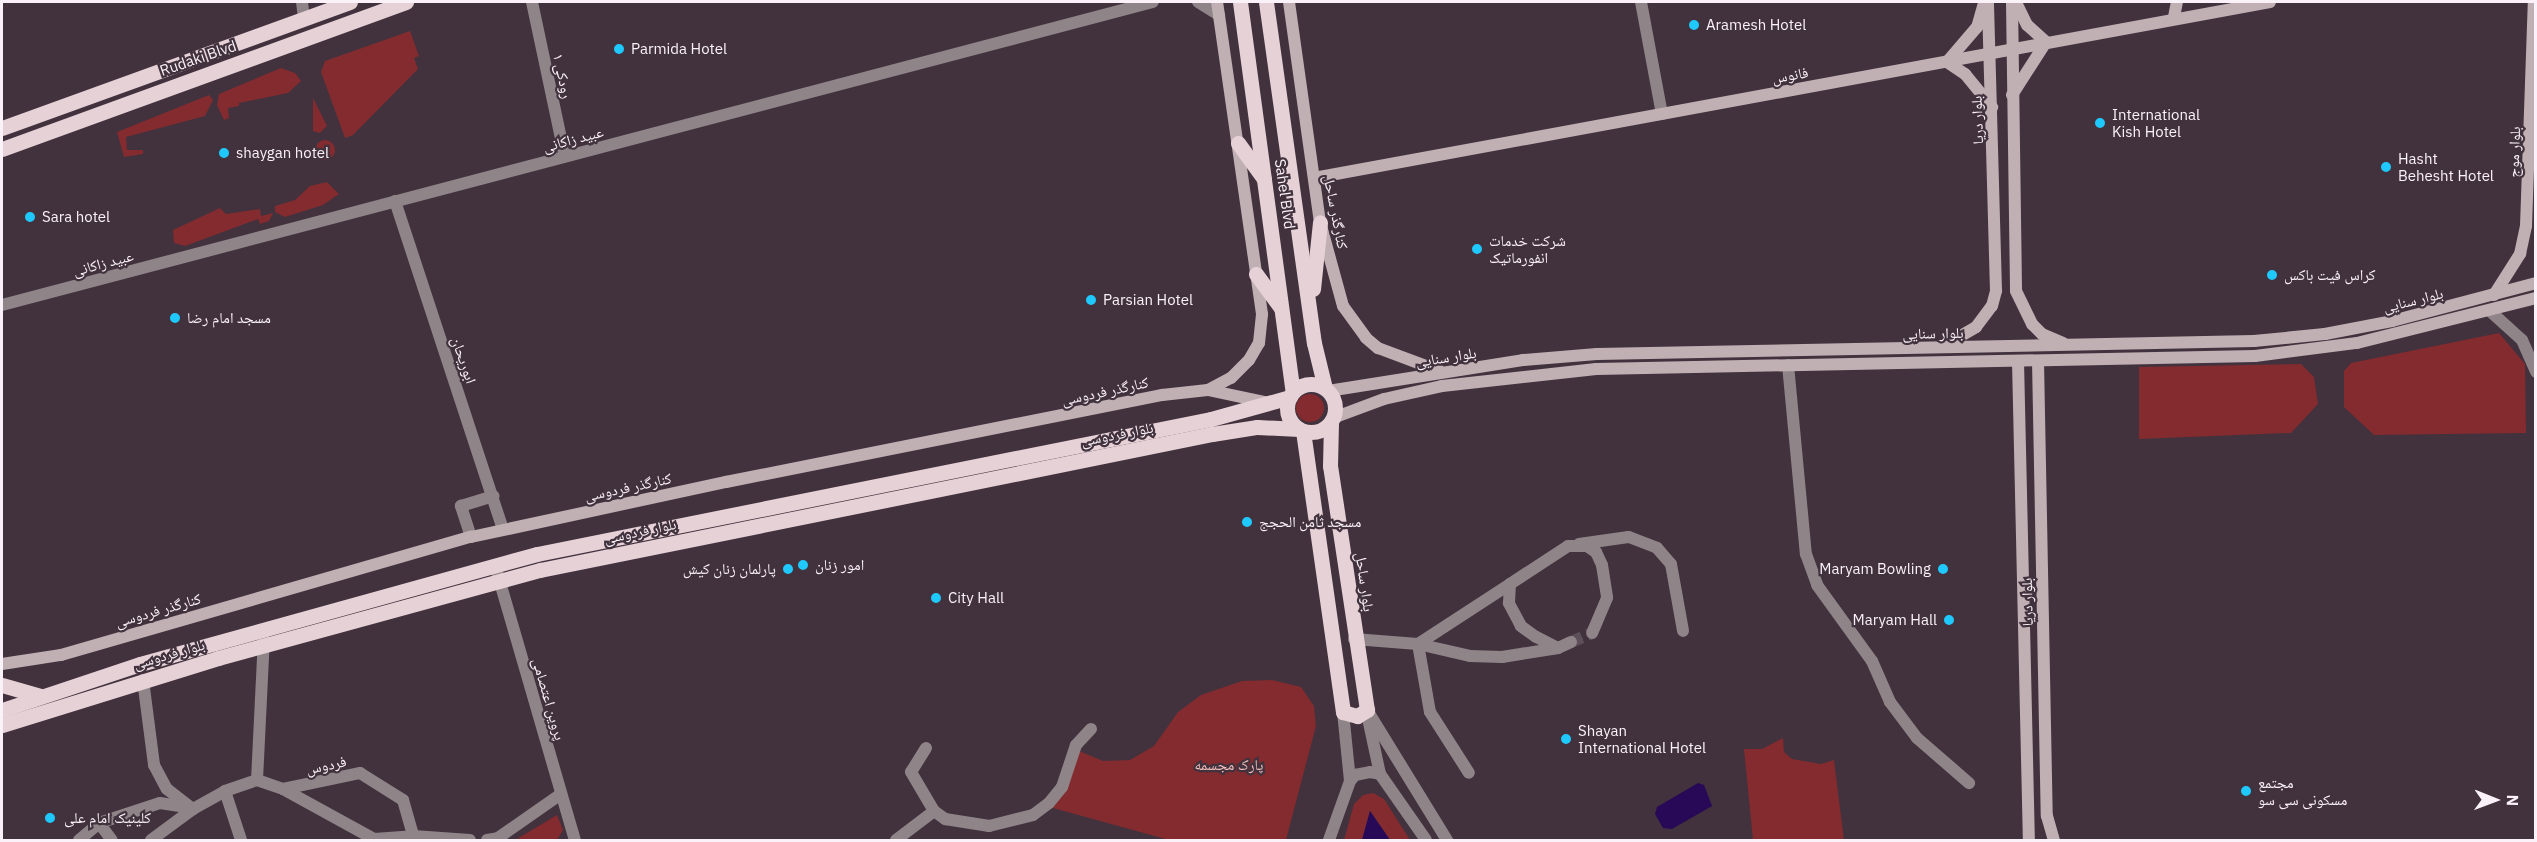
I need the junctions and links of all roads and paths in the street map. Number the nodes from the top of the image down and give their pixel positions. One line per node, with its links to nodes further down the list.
1 (302, 2): 19 (street)
2 (350, 2): 19 (main road, Rudaki Blvd)
3 (406, 2): 29 (main road, Rudaki Blvd)
4 (532, 2): 30 (street, رودکی ۱)
5 (1153, 2): 30 (street, عبید زاکانی)
6 (1198, 2): 17 (street)
7 (1217, 2): 17 (main road)
8 (1240, 2): 32 (main road, Sahel Blvd)
9 (1266, 2): 42 (main road, Sahel Blvd)
10 (1289, 2): 31 (main road, کنارگذر ساحل)
11 (1641, 2): 26 (street)
12 (1986, 2): 22 (main road, بلوار دریا); 23 (main road)
13 (2014, 2): 20 (main road); 21 (main road)
14 (2176, 2): 18 (main road)
15 (2270, 2): 18 (main road, فانوس)
16 (2534, 2): 37 (main road, بلوار موج)
17 (1219, 15): 28 (main road)
18 (2174, 17): 20 (main road, فانوس)
19 (304, 18): 27 (main road, Rudaki Blvd)
20 (2046, 42): 21 (main road, فانوس); 24 (main road)
21 (2012, 48): 22 (main road, فانوس); 24 (main road)
22 (1990, 53): 23 (main road, فانوس); 25 (main road, بلوار دریا)
23 (1947, 62): 25 (main road); 26 (main road, فانوس)
24 (2012, 96): 43 (main road)
25 (1992, 107): 44 (main road, بلوار دریا)
26 (1662, 114): 31 (main road, فانوس)
27 (2, 128)
28 (1238, 143): 32 (main road); 35 (main road)
29 (2, 149)
30 (566, 157): 33 (street, عبید زاکانی)
31 (1314, 178): 34 (main road, کنارگذر ساحل)
32 (1266, 182): 40 (main road, Sahel Blvd)
33 (395, 201): 39 (street, عبید زاکانی); 58 (street, ابوریحان)
34 (1320, 222): 42 (main road); 48 (main road, کنارگذر ساحل)
35 (1256, 274): 40 (main road); 51 (main road)
36 (2535, 283): 37 (main road, بلوار سنایی)
37 (2494, 295): 43 (main road, بلوار سنایی)
38 (2535, 298): 41 (main road, بلوار سنایی)
39 (2, 305)
40 (1282, 309): 52 (main road, Sahel Blvd)
41 (2490, 311): 46 (main road, بلوار سنایی); 49 (street)
42 (1311, 313): 50 (main road, Sahel Blvd)
43 (2076, 346): 44 (main road, بلوار سنایی)
44 (1932, 348): 48 (main road, بلوار سنایی)
45 (2018, 361): 46 (main road, بلوار سنایی); 47 (main road, بلوار سنایی); 56 (main road, بلوار دریا)
46 (2038, 361): 57 (main road, بلوار دریا)
47 (1788, 365): 54 (main road, بلوار سنایی); 88 (street)
48 (1441, 372): 50 (main road, بلوار سنایی)
49 (2535, 372)
50 (1327, 389): 52 (main road); 54 (main road)
51 (1208, 390): 53 (main road, کنارگذر فردوسی); 59 (main road, کنارگذر فردوسی)
52 (1291, 395): 53 (main road, بلوار فردوسی); 55 (main road)
53 (1270, 403): 62 (main road, بلوار فردوسی)
54 (1332, 420): 55 (main road); 67 (main road, بلوار ساحل)
55 (1301, 430): 62 (main road, بلوار فردوسی); 80 (main road)
56 (2020, 478): 57 (main road); 74 (main road, بلوار دریا)
57 (2039, 478): 73 (main road, بلوار دریا)
58 (494, 496): 59 (street, ابوریحان); 60 (street)
59 (503, 529): 60 (main road, کنارگذر فردوسی)
60 (471, 537): 72 (main road, کنارگذر فردوسی)
61 (1568, 546): 63 (street); 65 (street); 66 (street)
62 (497, 572): 64 (main road, بلوار فردوسی); 70 (main road, بلوار فردوسی); 91 (street, پروین اعتصامی)
63 (1510, 584): 69 (street); 71 (street)
64 (264, 629): 70 (street); 77 (main road, بلوار فردوسی)
65 (1683, 631)
66 (1592, 633)
67 (1354, 639): 69 (street); 79 (main road, بلوار ساحل)
68 (1571, 642): 71 (street)
69 (1418, 644): 71 (street); 84 (street)
70 (265, 645): 75 (main road, بلوار فردوسی); 86 (street)
71 (1558, 648)
72 (2, 664)
73 (2043, 668): 74 (main road); 109 (main road, بلوار دریا)
74 (2024, 669): 108 (main road, بلوار دریا)
75 (143, 680): 81 (main road, بلوار فردوسی); 92 (street)
76 (2, 685): 77 (main road)
77 (40, 696): 78 (main road, بلوار فردوسی)
78 (2, 710)
79 (1367, 710): 80 (main road); 85 (street); 107 (street)
80 (1343, 712): 87 (street)
81 (2, 726)
82 (1091, 729): 93 (street)
83 (926, 748): 93 (street)
84 (1469, 773)
85 (1380, 774): 87 (street); 106 (street)
86 (257, 780): 89 (street, فردوس); 90 (street)
87 (1350, 781): 105 (street)
88 (1969, 783)
89 (283, 789): 95 (street, فردوس); 100 (street, فردوس)
90 (225, 791): 92 (street); 99 (street)
91 (561, 794): 102 (street); 103 (street, پروین اعتصامی)
92 (192, 809): 94 (street); 98 (street)
93 (934, 811): 104 (street)
94 (99, 823): 96 (street); 97 (street)
95 (413, 836): 100 (street, فردوس); 101 (street, فردوس)
96 (79, 840)
97 (112, 840)
98 (151, 840)
99 (242, 840)
100 (373, 840)
101 (470, 840)
102 (487, 840)
103 (575, 840)
104 (896, 840)
105 (1329, 840)
106 (1426, 840)
107 (1447, 840)
108 (2029, 840)
109 (2054, 840)

